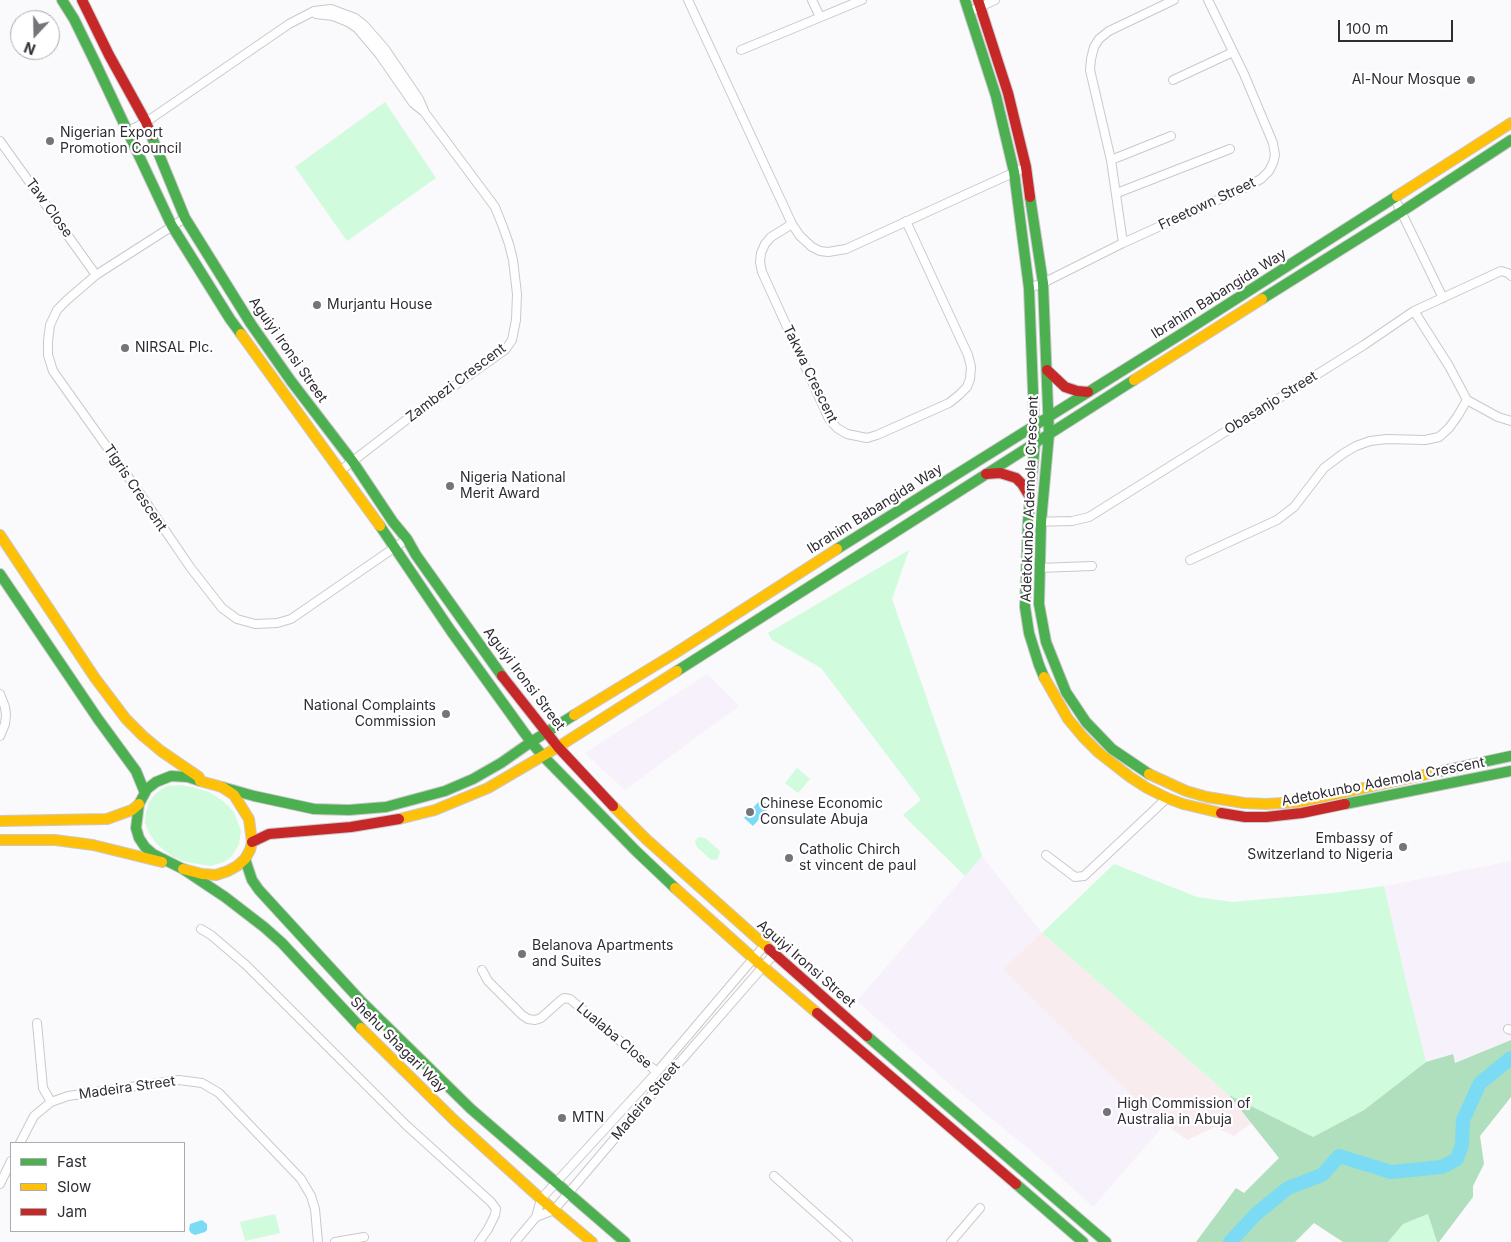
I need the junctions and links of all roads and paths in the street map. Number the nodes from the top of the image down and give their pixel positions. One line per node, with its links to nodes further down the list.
1 (62, 0): 18 (main road, Aguiyi Ironsi Street)
2 (82, 0): 16 (main road, Aguiyi Ironsi Street)
3 (688, 0): 31 (street)
4 (812, 0): 12 (street)
5 (862, 0): 12 (street)
6 (965, 0): 11 (main road, Adetokunbo Ademola Crescent)
7 (995, 0): 10 (street)
8 (1174, 0): 23 (street)
9 (1208, 0): 14 (street, Freetown Street)
10 (979, 3): 11 (street); 24 (main road, Adetokunbo Ademola Crescent)
11 (969, 12): 25 (main road, Adetokunbo Ademola Crescent)
12 (820, 17): 13 (street)
13 (741, 50)
14 (1233, 52): 15 (street); 33 (street, Freetown Street)
15 (1173, 80)
16 (146, 122): 18 (street, Zambezi Crescent); 29 (main road, Aguiyi Ironsi Street); 48 (street, Zambezi Crescent)
17 (1511, 124): 27 (main road, Ibrahim Babangida Way)
18 (128, 131): 32 (main road, Aguiyi Ironsi Street)
19 (1171, 136): 23 (street)
20 (0, 140): 34 (street, Taw Close)
21 (1511, 140): 28 (main road, Ibrahim Babangida Way)
22 (1230, 150): 26 (street)
23 (1111, 160): 26 (street)
24 (1026, 167): 25 (street); 36 (main road, Adetokunbo Ademola Crescent)
25 (1014, 172): 30 (street); 37 (main road, Adetokunbo Ademola Crescent)
26 (1117, 193): 33 (street)
27 (1396, 199): 28 (street); 41 (main road, Ibrahim Babangida Way)
28 (1401, 212): 38 (street); 46 (main road, Ibrahim Babangida Way)
29 (185, 218): 32 (street, Tigris Crescent); 48 (main road, Aguiyi Ironsi Street)
30 (906, 221): 31 (street); 31 (street, Takwa Crescent)
31 (792, 224)
32 (172, 226): 34 (street, Tigris Crescent); 49 (main road, Aguiyi Ironsi Street)
33 (1122, 243): 36 (street, Freetown Street)
34 (96, 275): 56 (street, Tigris Crescent)
35 (1511, 276): 38 (street, Obasanjo Street)
36 (1043, 283): 37 (street, Freetown Street); 40 (main road, Adetokunbo Ademola Crescent)
37 (1029, 288): 45 (main road, Adetokunbo Ademola Crescent)
38 (1443, 298): 39 (street, Obasanjo Street)
39 (1414, 311): 42 (street); 53 (street, Obasanjo Street)
40 (1048, 370): 41 (main road); 43 (main road, Adetokunbo Ademola Crescent)
41 (1088, 392): 43 (main road, Ibrahim Babangida Way)
42 (1467, 400): 44 (street); 57 (street)
43 (1049, 417): 45 (main road, Ibrahim Babangida Way); 46 (main road, Adetokunbo Ademola Crescent)
44 (1511, 421)
45 (1035, 425): 47 (main road, Adetokunbo Ademola Crescent); 62 (main road, Ibrahim Babangida Way)
46 (1049, 434): 47 (main road, Ibrahim Babangida Way); 53 (main road, Adetokunbo Ademola Crescent)
47 (1035, 442): 50 (main road, Ibrahim Babangida Way); 51 (main road, Adetokunbo Ademola Crescent)
48 (353, 462): 49 (street, Zambezi Crescent); 55 (main road, Aguiyi Ironsi Street)
49 (340, 471): 56 (main road, Aguiyi Ironsi Street)
50 (985, 474): 51 (main road); 65 (main road, Ibrahim Babangida Way)
51 (1030, 496): 52 (main road, Adetokunbo Ademola Crescent)
52 (1028, 522): 53 (street, Obasanjo Street); 72 (main road, Adetokunbo Ademola Crescent)
53 (1041, 522): 59 (main road, Adetokunbo Ademola Crescent)
54 (0, 535): 69 (main road)
55 (406, 539): 56 (street, Tigris Crescent); 62 (main road, Aguiyi Ironsi Street)
56 (395, 547): 64 (main road, Aguiyi Ironsi Street)
57 (1190, 560)
58 (1092, 566): 59 (street)
59 (1039, 568): 67 (main road, Adetokunbo Ademola Crescent)
60 (0, 574): 71 (main road)
61 (0, 694): 63 (street)
62 (547, 733): 64 (main road, Ibrahim Babangida Way); 65 (main road, Aguiyi Ironsi Street)
63 (0, 736)
64 (532, 742): 66 (main road, Aguiyi Ironsi Street); 70 (main road, Ibrahim Babangida Way)
65 (558, 747): 66 (main road, Ibrahim Babangida Way); 81 (main road, Aguiyi Ironsi Street)
66 (543, 756): 76 (main road, Ibrahim Babangida Way); 83 (main road, Aguiyi Ironsi Street)
67 (1511, 756)
68 (1511, 771): 72 (main road, Adetokunbo Ademola Crescent)
69 (204, 780): 70 (main road); 71 (main road)
70 (222, 786): 76 (main road)
71 (145, 792): 73 (main road)
72 (1167, 798): 77 (street)
73 (139, 804): 74 (main road); 79 (main road)
74 (0, 821)
75 (0, 840): 79 (main road)
76 (252, 842): 78 (main road)
77 (1046, 855)
78 (244, 859): 79 (main road); 92 (main road, Shehu Shagari Way)
79 (179, 867): 95 (main road, Shehu Shagari Way)
80 (201, 929): 102 (street)
81 (764, 946): 82 (main road, Aguiyi Ironsi Street); 83 (street)
82 (774, 954): 84 (street, Madeira Street); 109 (main road, Aguiyi Ironsi Street)
83 (754, 958): 84 (main road, Aguiyi Ironsi Street); 87 (street)
84 (763, 967): 94 (street, Madeira Street); 108 (main road, Aguiyi Ironsi Street)
85 (482, 970): 87 (street, Lualaba Close)
86 (37, 1023): 88 (street)
87 (657, 1072): 92 (street)
88 (51, 1102): 89 (street, Madeira Street); 100 (street, Madeira Street)
89 (21, 1142)
90 (9, 1170): 93 (street)
91 (774, 1176): 106 (street)
92 (555, 1182): 94 (main road, Shehu Shagari Way); 95 (street)
93 (0, 1184)
94 (569, 1193): 97 (street, Madeira Street); 105 (main road, Shehu Shagari Way)
95 (541, 1199): 97 (main road, Shehu Shagari Way); 98 (street)
96 (980, 1208): 107 (street)
97 (554, 1210): 98 (street, Madeira Street); 104 (main road, Shehu Shagari Way)
98 (536, 1217): 103 (street, Madeira Street)
99 (364, 1237): 101 (street)
100 (318, 1242)
101 (335, 1242)
102 (479, 1242)
103 (515, 1242)
104 (592, 1242)
105 (625, 1242)
106 (848, 1242)
107 (951, 1242)
108 (1083, 1242)
109 (1106, 1242)

